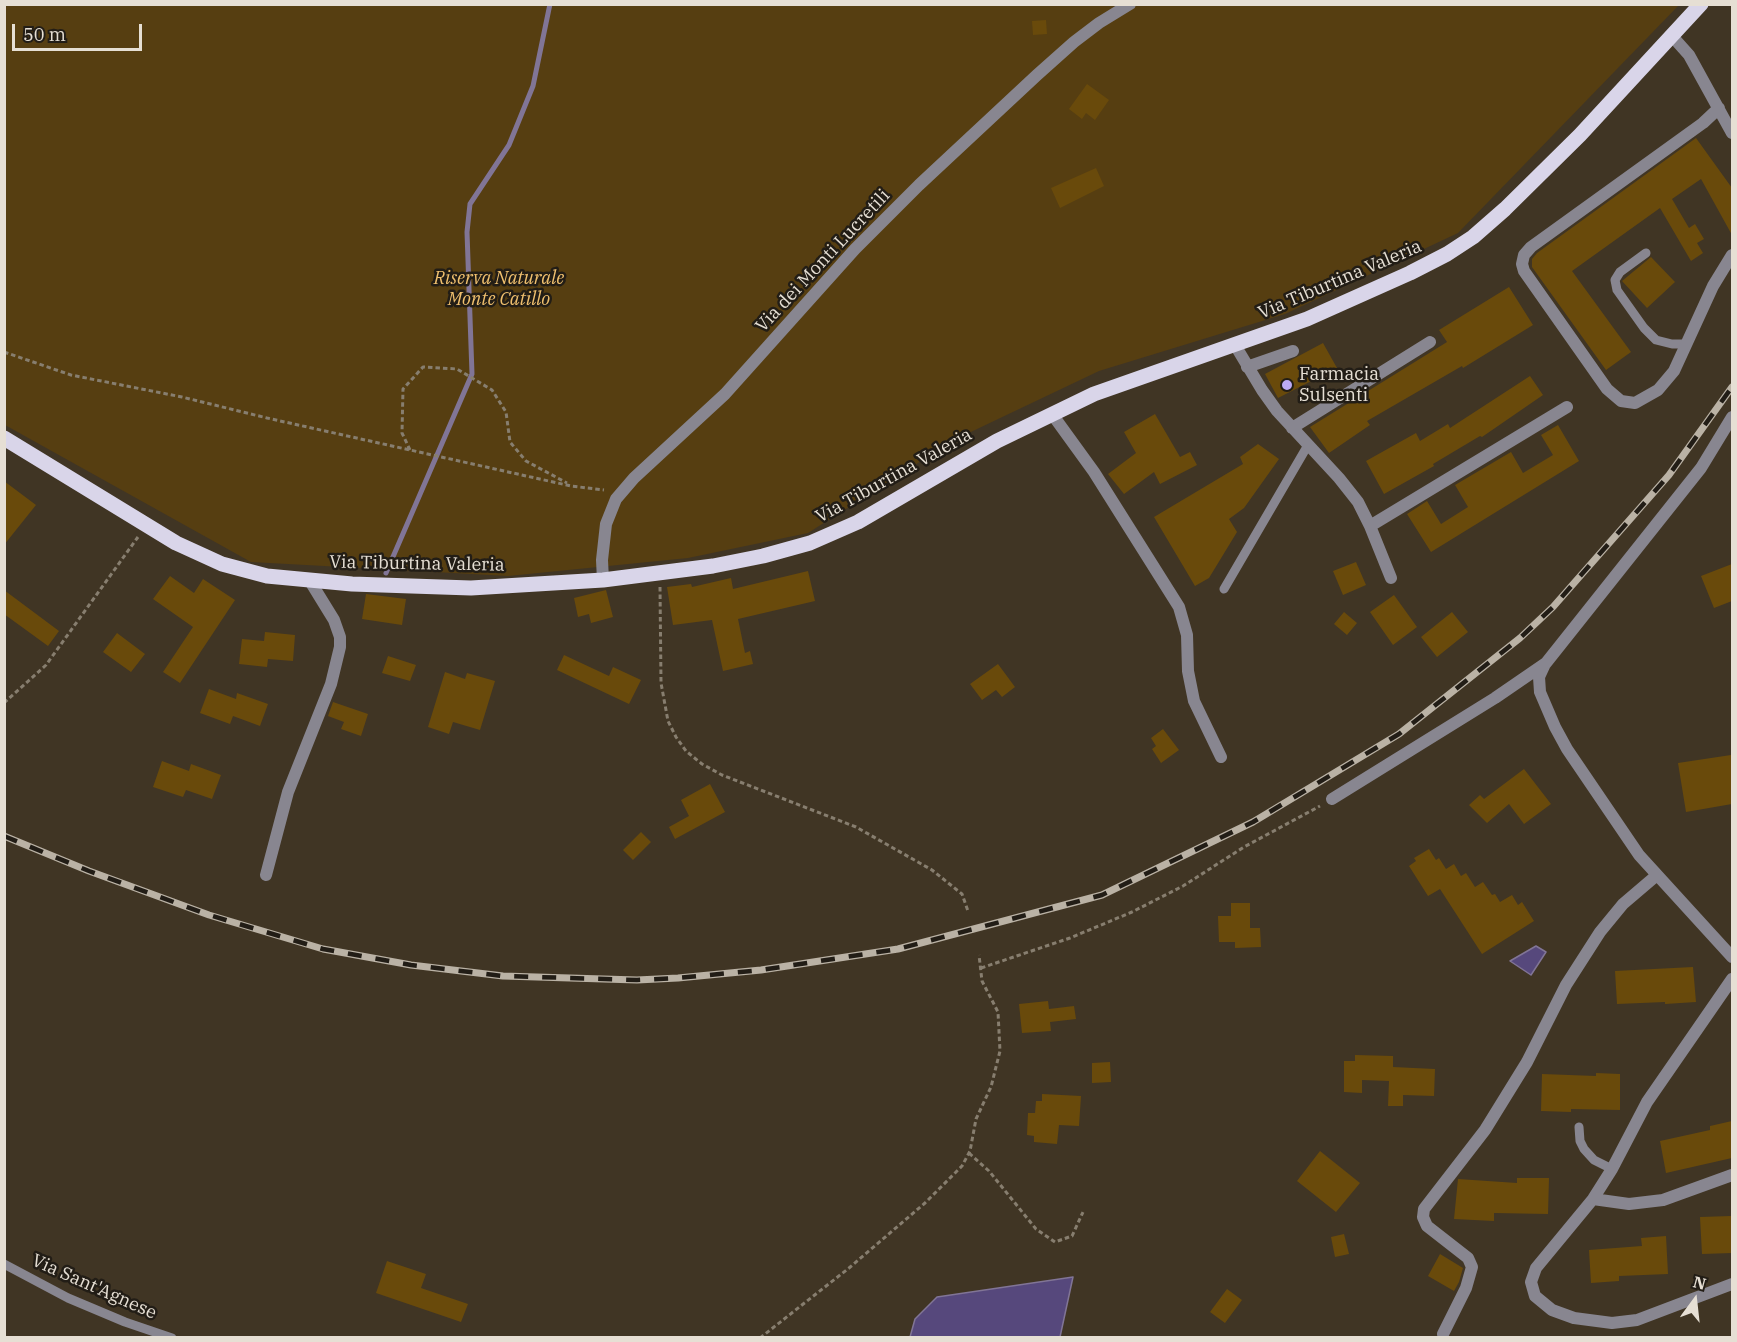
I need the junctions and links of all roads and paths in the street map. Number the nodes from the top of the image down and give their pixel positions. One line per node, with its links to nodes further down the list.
1 (1130, 4): 22 (street, Via dei Monti Lucretili)
2 (1701, 4): 3 (main road, Via Tiburtina Valeria)
3 (1672, 36): 4 (street); 10 (main road, Via Tiburtina Valeria)
4 (1719, 108): 5 (street); 9 (street)
5 (1732, 134)
6 (1646, 253): 9 (lane)
7 (1732, 255): 9 (street)
8 (1430, 342): 17 (street)
9 (1687, 344)
10 (1235, 345): 13 (street); 15 (main road, Via Tiburtina Valeria)
11 (1293, 351): 13 (street)
12 (4, 352): 20 (path)
13 (1248, 367): 17 (street)
14 (1567, 407): 24 (street)
15 (1052, 414): 25 (main road, Via Tiburtina Valeria); 32 (street)
16 (1732, 417): 30 (street)
17 (1292, 428): 19 (street)
18 (4, 438): 23 (main road, Via Tiburtina Valeria)
19 (1308, 445): 24 (street); 29 (lane)
20 (410, 450): 21 (path); 21 (path)
21 (571, 486): 22 (path)
22 (621, 493): 27 (street, Via dei Monti Lucretili)
23 (146, 526): 28 (main road, Via Tiburtina Valeria); 31 (path)
24 (1370, 526): 26 (street)
25 (660, 574): 27 (main road, Via Tiburtina Valeria); 36 (path)
26 (1391, 578)
27 (603, 580): 28 (main road, Via Tiburtina Valeria)
28 (310, 581): 34 (street)
29 (1224, 589)
30 (1546, 663): 33 (street); 35 (street)
31 (4, 703)
32 (1221, 757)
33 (1332, 799): 39 (path)
34 (266, 875)
35 (1657, 875): 38 (street); 49 (street)
36 (968, 911)
37 (980, 955): 39 (path)
38 (1732, 957)
39 (981, 969): 42 (path)
40 (1732, 979): 43 (street)
41 (1579, 1127): 43 (lane)
42 (969, 1153): 46 (path); 51 (path)
43 (1612, 1169): 45 (street)
44 (1732, 1175): 45 (street)
45 (1593, 1199): 48 (street)
46 (1083, 1212)
47 (4, 1264): 50 (lane, Via Sant'Agnese)
48 (1732, 1284)
49 (1442, 1336)
50 (172, 1338)
51 (760, 1338)

